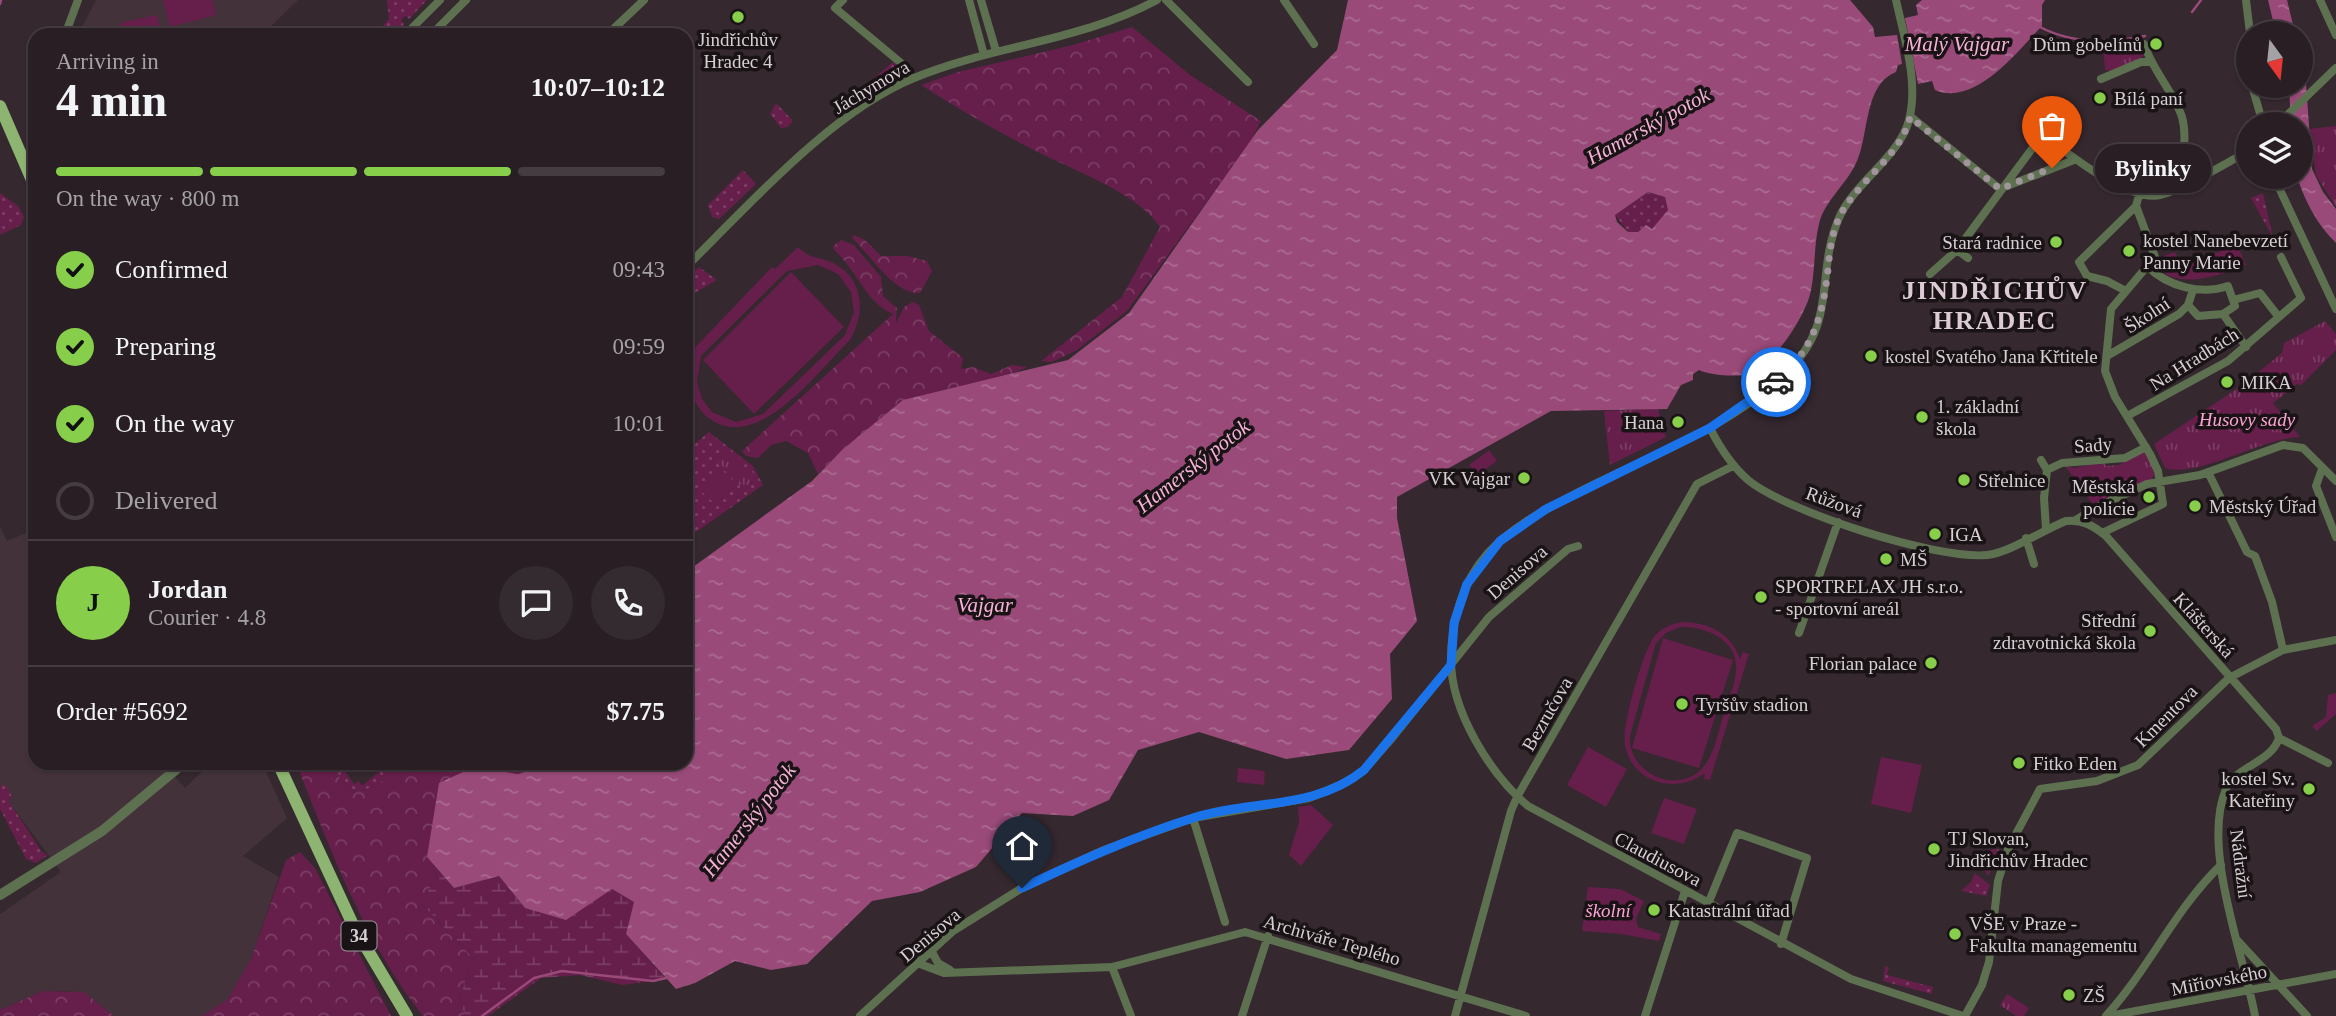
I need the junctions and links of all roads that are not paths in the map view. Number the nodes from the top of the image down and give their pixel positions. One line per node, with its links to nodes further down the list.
1 (77, 0): 16 (street)
2 (440, 0): 17 (street)
3 (466, 0): 18 (street)
4 (644, 0): 19 (street)
5 (843, 0): 27 (street)
6 (970, 0): 24 (street)
7 (981, 0): 23 (street)
8 (1157, 0): 14 (street, Jáchymova)
9 (1166, 0): 29 (street)
10 (1284, 0): 21 (street)
11 (1896, 0): 32 (street)
12 (2246, 0): 15 (street)
13 (2320, 0): 20 (street)
14 (1143, 4): 23 (street, Jáchymova)
15 (2249, 21)
16 (67, 28)
17 (412, 28)
18 (438, 28)
19 (614, 28)
20 (2336, 35)
21 (1314, 44)
22 (2144, 44): 25 (street)
23 (996, 51): 24 (street, Jáchymova)
24 (984, 55): 27 (street, Jáchymova)
25 (2150, 62): 28 (street); 36 (street)
26 (2336, 68): 31 (street)
27 (911, 79): 44 (street, Jáchymova)
28 (2101, 79)
29 (1248, 82)
30 (0, 106): 35 (main road)
31 (2290, 112)
32 (1910, 117): 37 (street); 57 (street, Claudiusova)
33 (2236, 158): 36 (street)
34 (2074, 160): 37 (street); 37 (street); 39 (street)
35 (28, 171)
36 (2175, 188): 39 (street)
37 (2000, 189): 41 (street)
38 (2280, 189): 51 (street)
39 (2139, 195): 40 (street)
40 (2136, 206): 45 (street); 47 (street)
41 (1957, 250): 43 (street); 46 (street)
42 (2281, 257): 53 (street, Na Hradbách)
43 (1968, 258)
44 (693, 260)
45 (2148, 267): 47 (street); 48 (street)
46 (1930, 274)
47 (2124, 290): 55 (street)
48 (2193, 290): 49 (street); 50 (street, Školní)
49 (2233, 300): 52 (street); 53 (street)
50 (2188, 305): 52 (street); 55 (street, Školní)
51 (2336, 309)
52 (2223, 314): 54 (street)
53 (2277, 316): 54 (street, Na Hradbách)
54 (2246, 347): 56 (street, Na Hradbách)
55 (2107, 356): 56 (street)
56 (2129, 415): 58 (street)
57 (1710, 428): 60 (street, Růžová); 77 (street, Claudiusova)
58 (2147, 447): 62 (street, Sady); 64 (street)
59 (2041, 460): 62 (street)
60 (1733, 466): 67 (street, Růžová); 83 (street, Bezručova)
61 (2322, 469): 63 (street); 65 (street); 70 (street)
62 (2048, 470): 68 (street)
63 (2208, 472): 64 (street); 76 (street)
64 (2159, 480): 66 (street); 69 (street)
65 (2336, 481)
66 (2076, 520): 68 (street); 69 (street)
67 (1838, 522): 71 (street, Růžová); 74 (street)
68 (2046, 529): 71 (street)
69 (2102, 533): 78 (street, Klášterská)
70 (2336, 537)
71 (2026, 538): 73 (street)
72 (1578, 546): 77 (street, Denisova)
73 (2034, 564)
74 (1799, 633)
75 (2336, 639): 76 (street, Kmentova)
76 (2283, 650): 78 (street, Kmentova)
77 (1451, 665): 83 (street, Claudiusova); 84 (street, Denisova)
78 (2230, 678): 79 (street, Klášterská); 110 (street, Kmentova)
79 (2279, 738): 80 (street); 85 (street, Nádražní)
80 (2332, 765)
81 (176, 770): 87 (street)
82 (281, 770): 103 (main road, 34)
83 (1517, 797): 86 (street, Claudiusova); 101 (street, Bezručova)
84 (1193, 818): 89 (street); 93 (street, Denisova)
85 (2221, 865): 91 (street, Nádražní); 100 (street)
86 (1685, 891): 88 (street, Claudiusova); 109 (street)
87 (0, 895)
88 (1709, 904): 92 (street, Claudiusova); 92 (street)
89 (1225, 922)
90 (1268, 936): 95 (street, Archiváře Teplého); 101 (street, Archiváře Teplého); 106 (street)
91 (2237, 940): 98 (street); 99 (street, Nádražní)
92 (1781, 944): 110 (street, Claudiusova)
93 (932, 952): 94 (street, Denisova); 96 (street)
94 (920, 964): 96 (street, Archiváře Teplého); 104 (street, Denisova)
95 (1112, 967): 96 (street, Archiváře Teplého); 105 (street)
96 (953, 971)
97 (2336, 974): 98 (street, Miřiovského)
98 (2280, 984): 99 (street, Miřiovského); 113 (street)
99 (2248, 990): 102 (street, Miřiovského); 112 (street, Nádražní)
100 (2125, 993): 102 (street); 111 (street)
101 (1460, 995): 107 (street, Bezručova); 108 (street, Archiváře Teplého)
102 (2143, 1010): 111 (street, Miřiovského)
103 (407, 1016)
104 (860, 1016)
105 (1131, 1016)
106 (1242, 1016)
107 (1455, 1016)
108 (1526, 1016)
109 (1645, 1016)
110 (1964, 1016)
111 (2107, 1016)
112 (2255, 1016)
113 (2307, 1016)

